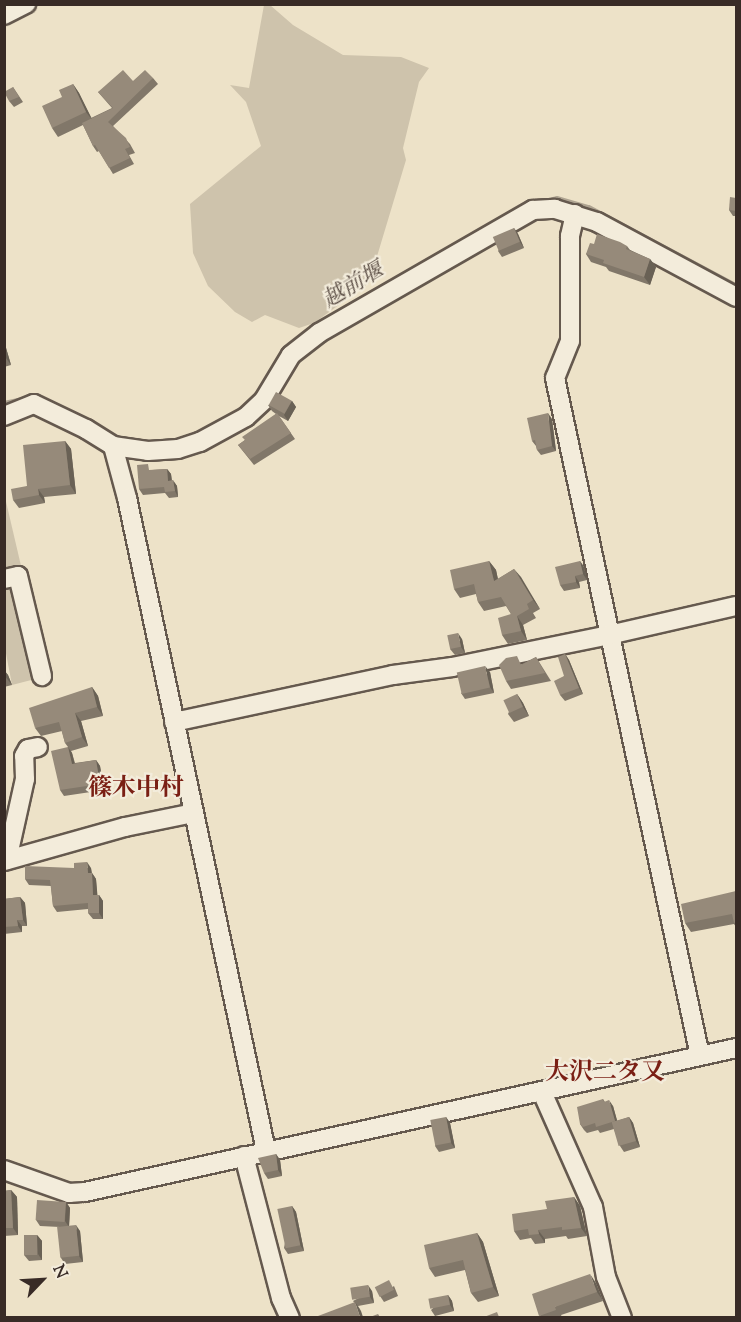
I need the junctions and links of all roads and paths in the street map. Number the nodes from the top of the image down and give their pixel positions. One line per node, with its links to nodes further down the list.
1 (26, 4): 2 (street)
2 (4, 15)
3 (575, 214): 4 (street); 6 (street); 9 (street)
4 (736, 297)
5 (4, 416): 6 (street)
6 (113, 446): 11 (street)
7 (4, 579): 10 (street)
8 (736, 606): 9 (street)
9 (609, 635): 11 (street); 16 (street)
10 (42, 676)
11 (174, 722): 13 (street)
12 (38, 747): 14 (street)
13 (194, 813): 14 (street); 18 (street)
14 (6, 861)
15 (736, 1048): 16 (street)
16 (700, 1056): 17 (street)
17 (542, 1092): 18 (street); 22 (street)
18 (266, 1151): 19 (street)
19 (244, 1156): 20 (street); 21 (street)
20 (4, 1170)
21 (290, 1317)
22 (622, 1317)

